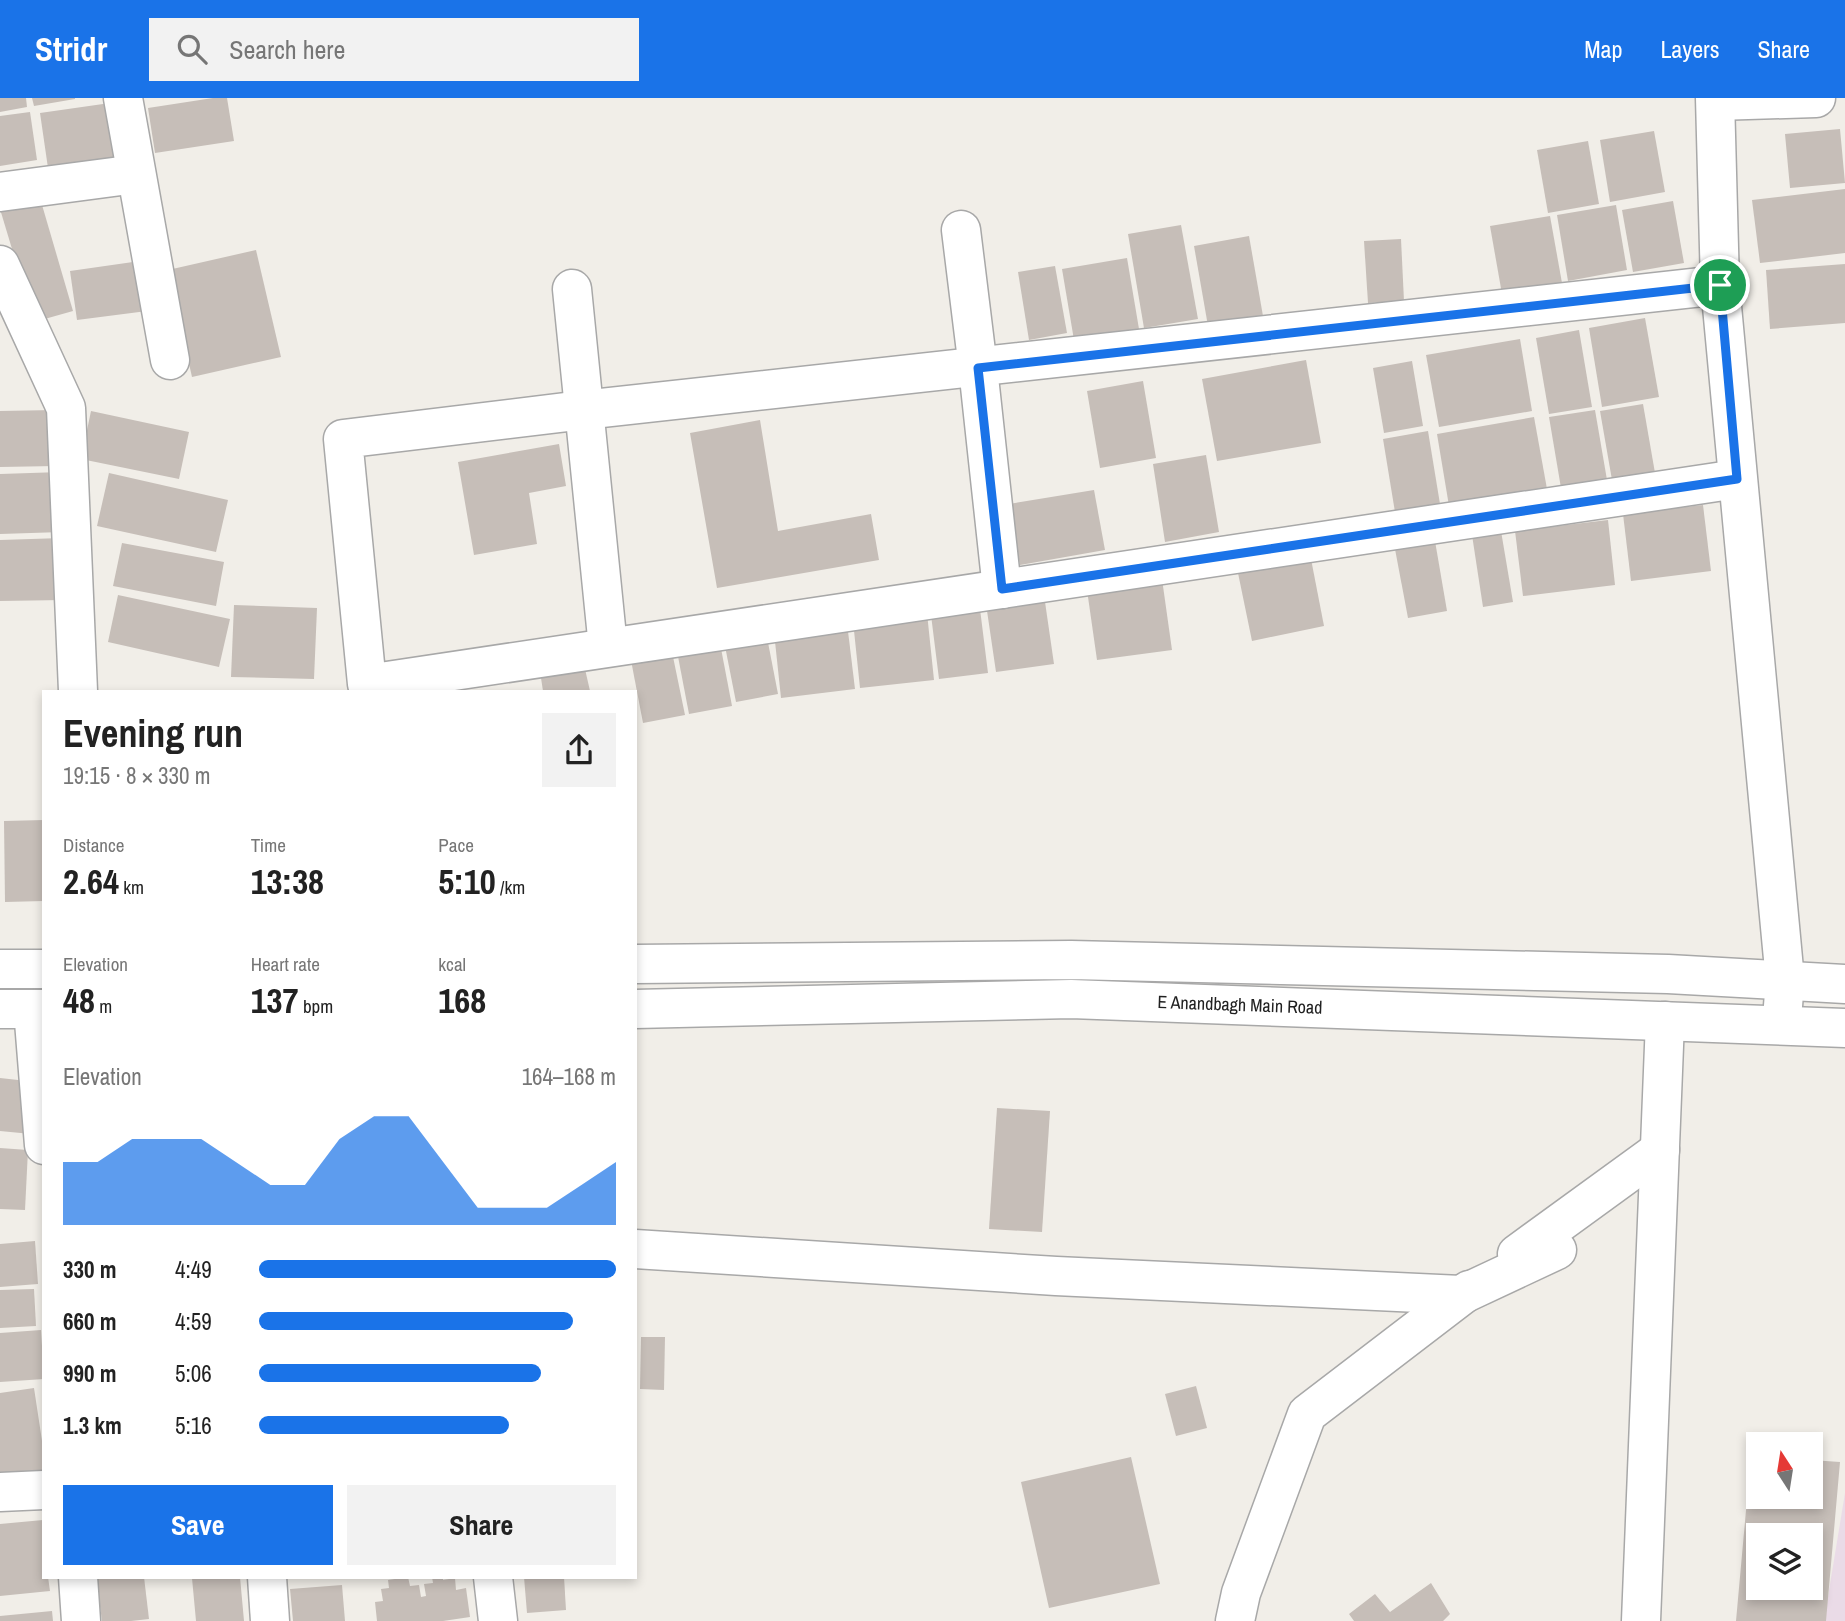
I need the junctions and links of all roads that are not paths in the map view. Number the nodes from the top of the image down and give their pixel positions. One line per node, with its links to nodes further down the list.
1 (123, 98): 4 (street)
2 (1816, 98): 3 (street)
3 (1715, 100): 8 (street)
4 (136, 174): 5 (street); 10 (street)
5 (0, 192)
6 (961, 230): 11 (street)
7 (0, 264): 16 (street)
8 (1720, 285): 11 (street); 13 (street)
9 (572, 289): 12 (street)
10 (170, 360)
11 (978, 368): 12 (street); 14 (street)
12 (583, 410): 15 (street); 15 (street)
13 (1737, 479): 14 (street); 20 (street)
14 (1002, 589): 15 (street)
15 (607, 648)
16 (78, 690)
17 (637, 964): 20 (street)
18 (0, 969): 19 (street)
19 (42, 969)
20 (1785, 981): 21 (street); 25 (street)
21 (1845, 984)
22 (25, 1009): 27 (street)
23 (637, 1009): 24 (street, E Anandbagh Main Road)
24 (1665, 1021): 25 (street, E Anandbagh Main Road); 28 (street)
25 (1782, 1025): 26 (street, E Anandbagh Main Road)
26 (1845, 1028)
27 (42, 1131)
28 (1660, 1150): 31 (street); 41 (street)
29 (637, 1249): 31 (street)
30 (1557, 1250): 31 (street)
31 (1461, 1295): 40 (street)
32 (42, 1490): 33 (street)
33 (0, 1492)
34 (78, 1579): 37 (street)
35 (267, 1579): 38 (street)
36 (493, 1579): 39 (street)
37 (81, 1621)
38 (270, 1621)
39 (498, 1621)
40 (1235, 1621)
41 (1641, 1621)

